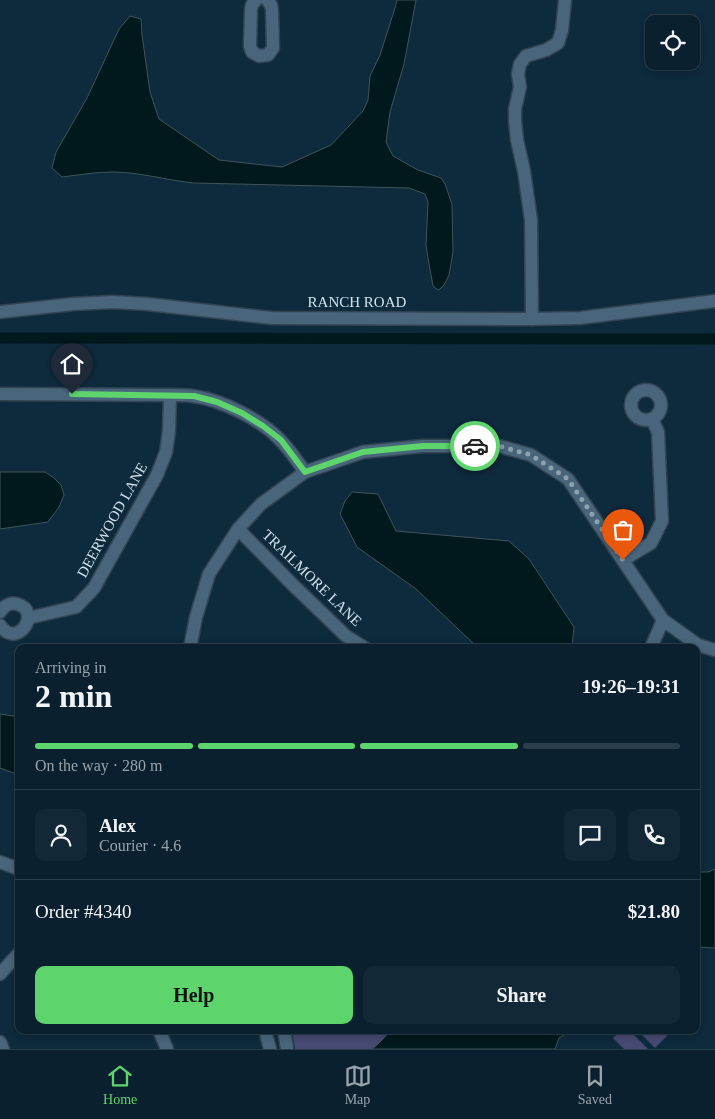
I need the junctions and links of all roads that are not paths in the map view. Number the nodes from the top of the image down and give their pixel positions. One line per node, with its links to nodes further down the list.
1 (256, 0): 2 (street)
2 (267, 0)
3 (565, 0): 6 (street)
4 (715, 301): 6 (street, RANCH ROAD)
5 (0, 312): 6 (street, RANCH ROAD)
6 (532, 319)
7 (0, 394): 8 (street)
8 (170, 395): 10 (street); 14 (street, DEERWOOD LANE)
9 (652, 418): 12 (street)
10 (305, 472): 11 (street); 12 (street)
11 (238, 529): 17 (street); 18 (street, TRAILMORE LANE)
12 (623, 560): 15 (street)
13 (0, 612): 14 (street)
14 (28, 618): 16 (street, DEERWOOD LANE)
15 (663, 620): 19 (street); 20 (street)
16 (0, 625)
17 (191, 644)
18 (359, 644)
19 (653, 644)
20 (697, 644)
21 (700, 646): 22 (street)
22 (715, 650)
23 (0, 862): 24 (street)
24 (15, 868)
25 (15, 957): 26 (street)
26 (0, 974)
27 (161, 1034): 32 (street)
28 (267, 1034): 33 (street)
29 (285, 1034): 34 (street)
30 (0, 1042): 31 (street)
31 (3, 1049)
32 (167, 1049)
33 (270, 1049)
34 (287, 1049)

